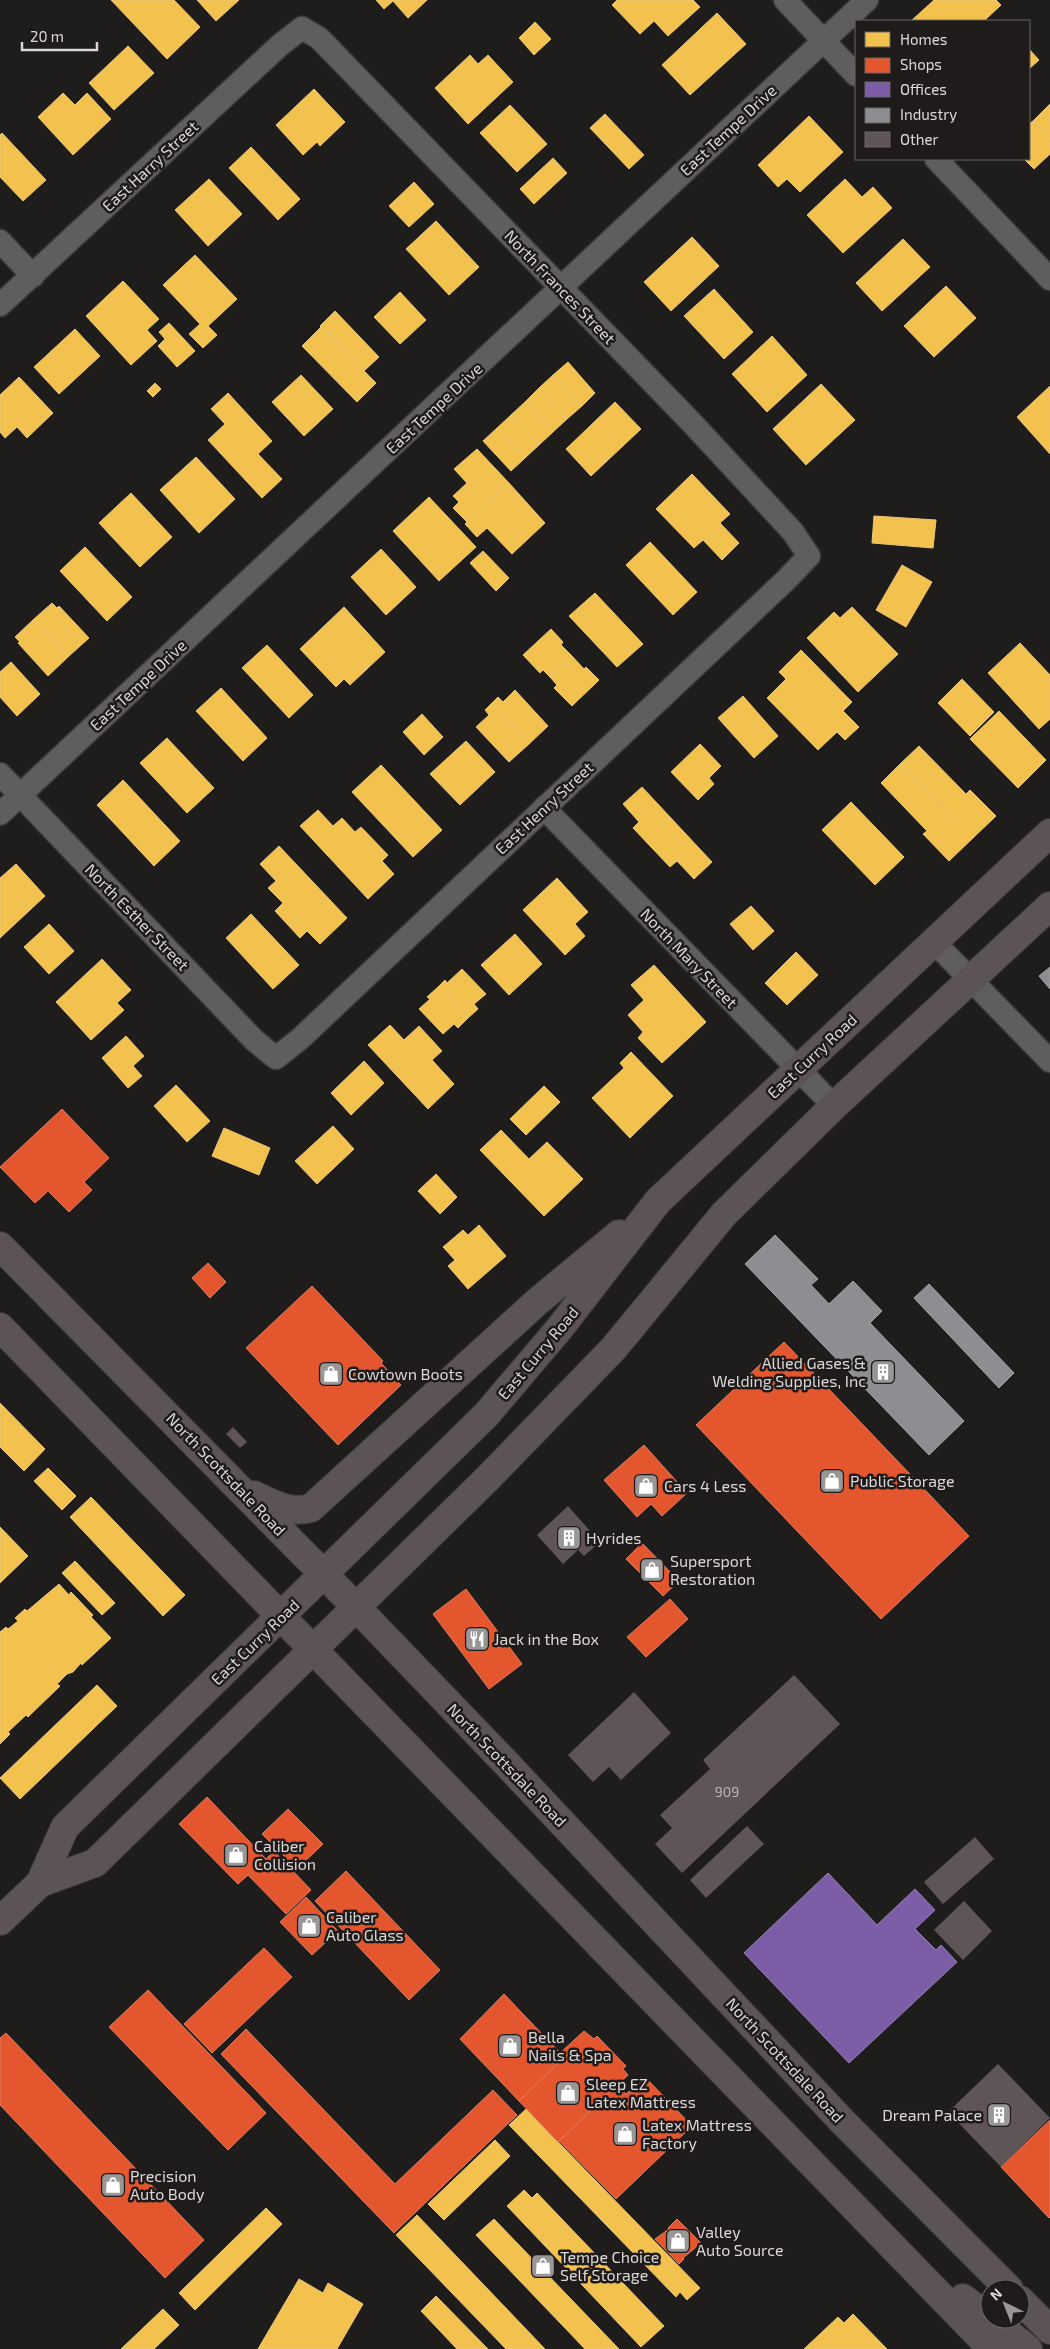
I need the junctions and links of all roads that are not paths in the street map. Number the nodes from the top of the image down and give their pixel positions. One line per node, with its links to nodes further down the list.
1 (785, 0): 4 (street)
2 (867, 0): 4 (street, East Tempe Drive)
3 (302, 28): 8 (street, East Harry Street); 10 (street, North Frances Street)
4 (823, 40): 5 (street); 10 (street, East Tempe Drive)
5 (855, 74)
6 (937, 160): 9 (street)
7 (0, 241): 8 (street)
8 (33, 276): 11 (street, East Harry Street)
9 (1050, 279)
10 (562, 288): 12 (street, North Frances Street); 14 (street, East Tempe Drive)
11 (0, 305)
12 (809, 556): 15 (street, East Henry Street)
13 (0, 774): 14 (street, North Esther Street)
14 (20, 795): 16 (street, East Tempe Drive); 21 (street, North Esther Street)
15 (544, 808): 21 (street, East Henry Street); 23 (street, North Mary Street)
16 (0, 814)
17 (1050, 833): 19 (main road, East Curry Road)
18 (1050, 906): 20 (main road, East Curry Road)
19 (934, 942): 20 (street); 23 (main road, East Curry Road)
20 (972, 979): 22 (street); 24 (main road, East Curry Road)
21 (276, 1058)
22 (1050, 1061)
23 (798, 1070): 24 (street, North Mary Street); 25 (main road, East Curry Road)
24 (834, 1106): 30 (main road, East Curry Road)
25 (658, 1201): 28 (main road); 29 (main road, East Curry Road)
26 (0, 1246): 28 (main road, North Scottsdale Road)
27 (0, 1327): 31 (main road)
28 (241, 1489): 29 (main road, North Scottsdale Road)
29 (324, 1575): 30 (main road, North Scottsdale Road); 31 (main road, East Curry Road)
30 (357, 1608): 32 (main road, East Curry Road); 36 (main road, North Scottsdale Road)
31 (282, 1616): 32 (main road); 33 (main road, East Curry Road)
32 (313, 1650): 33 (main road, East Curry Road); 35 (main road)
33 (40, 1883): 34 (main road, East Curry Road)
34 (0, 1921)
35 (914, 2270): 39 (main road); 40 (main road)
36 (999, 2279)
37 (1030, 2310): 38 (main road)
38 (1050, 2330)
39 (992, 2349)
40 (1028, 2349)

